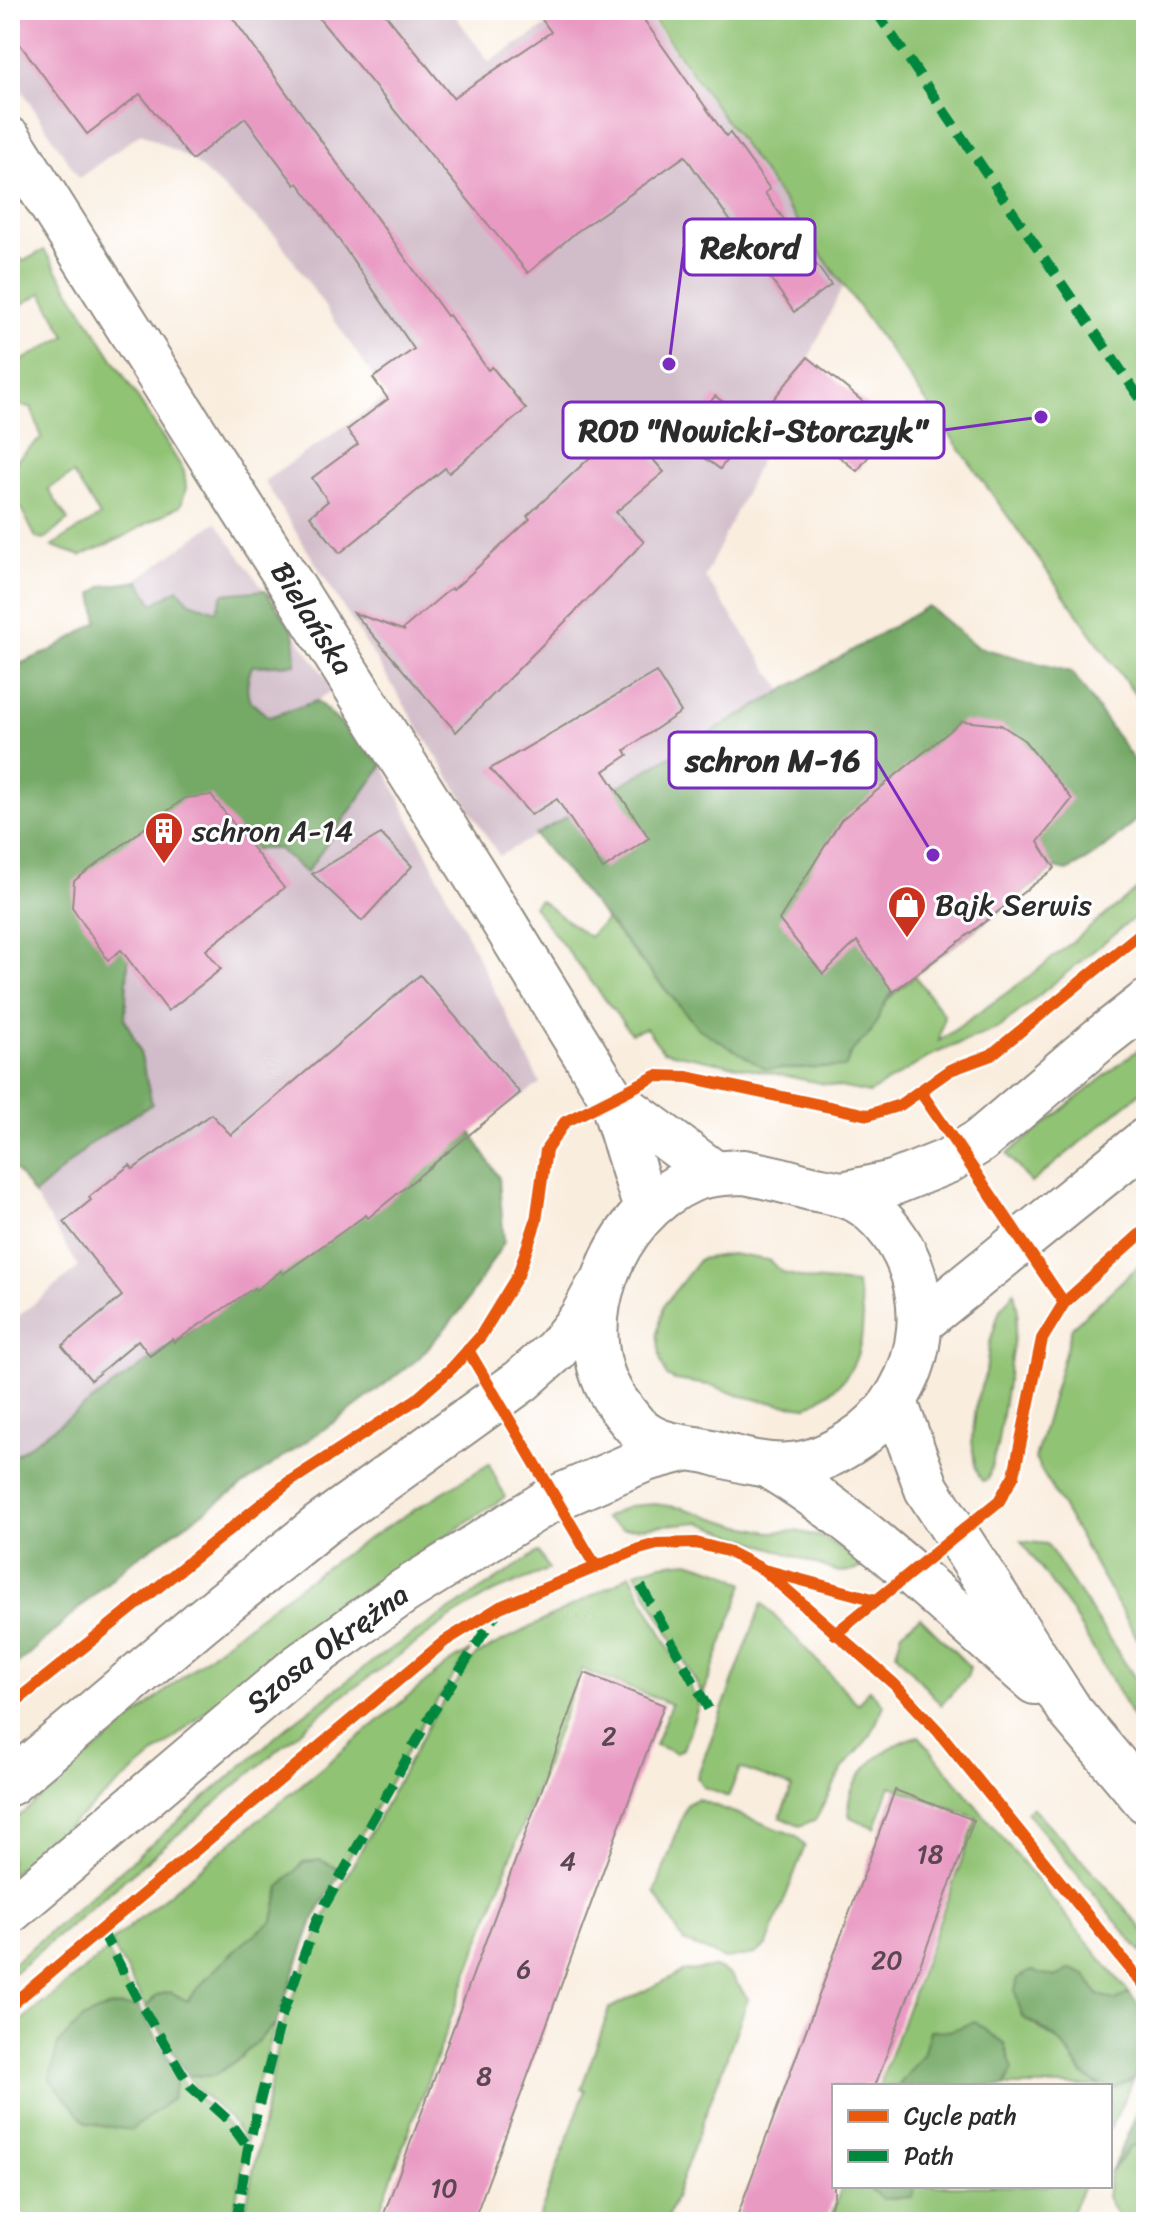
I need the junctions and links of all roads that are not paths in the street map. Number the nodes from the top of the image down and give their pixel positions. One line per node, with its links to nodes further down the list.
1 (10, 140): 3 (street, Bielańska)
2 (1146, 1003): 6 (street)
3 (611, 1097): 5 (street, Bielańska); 7 (street, Bielańska)
4 (1146, 1140): 9 (street)
5 (714, 1173): 6 (street); 7 (street)
6 (824, 1190): 9 (street)
7 (646, 1209): 8 (street)
8 (606, 1273): 11 (street); 14 (street)
9 (920, 1323): 10 (street)
10 (895, 1402): 12 (street); 13 (street)
11 (684, 1449): 12 (street); 16 (street, Szosa Okrężna)
12 (767, 1465): 13 (street)
13 (1071, 1712): 15 (street)
14 (10, 1783)
15 (1146, 1801)
16 (10, 1911)

